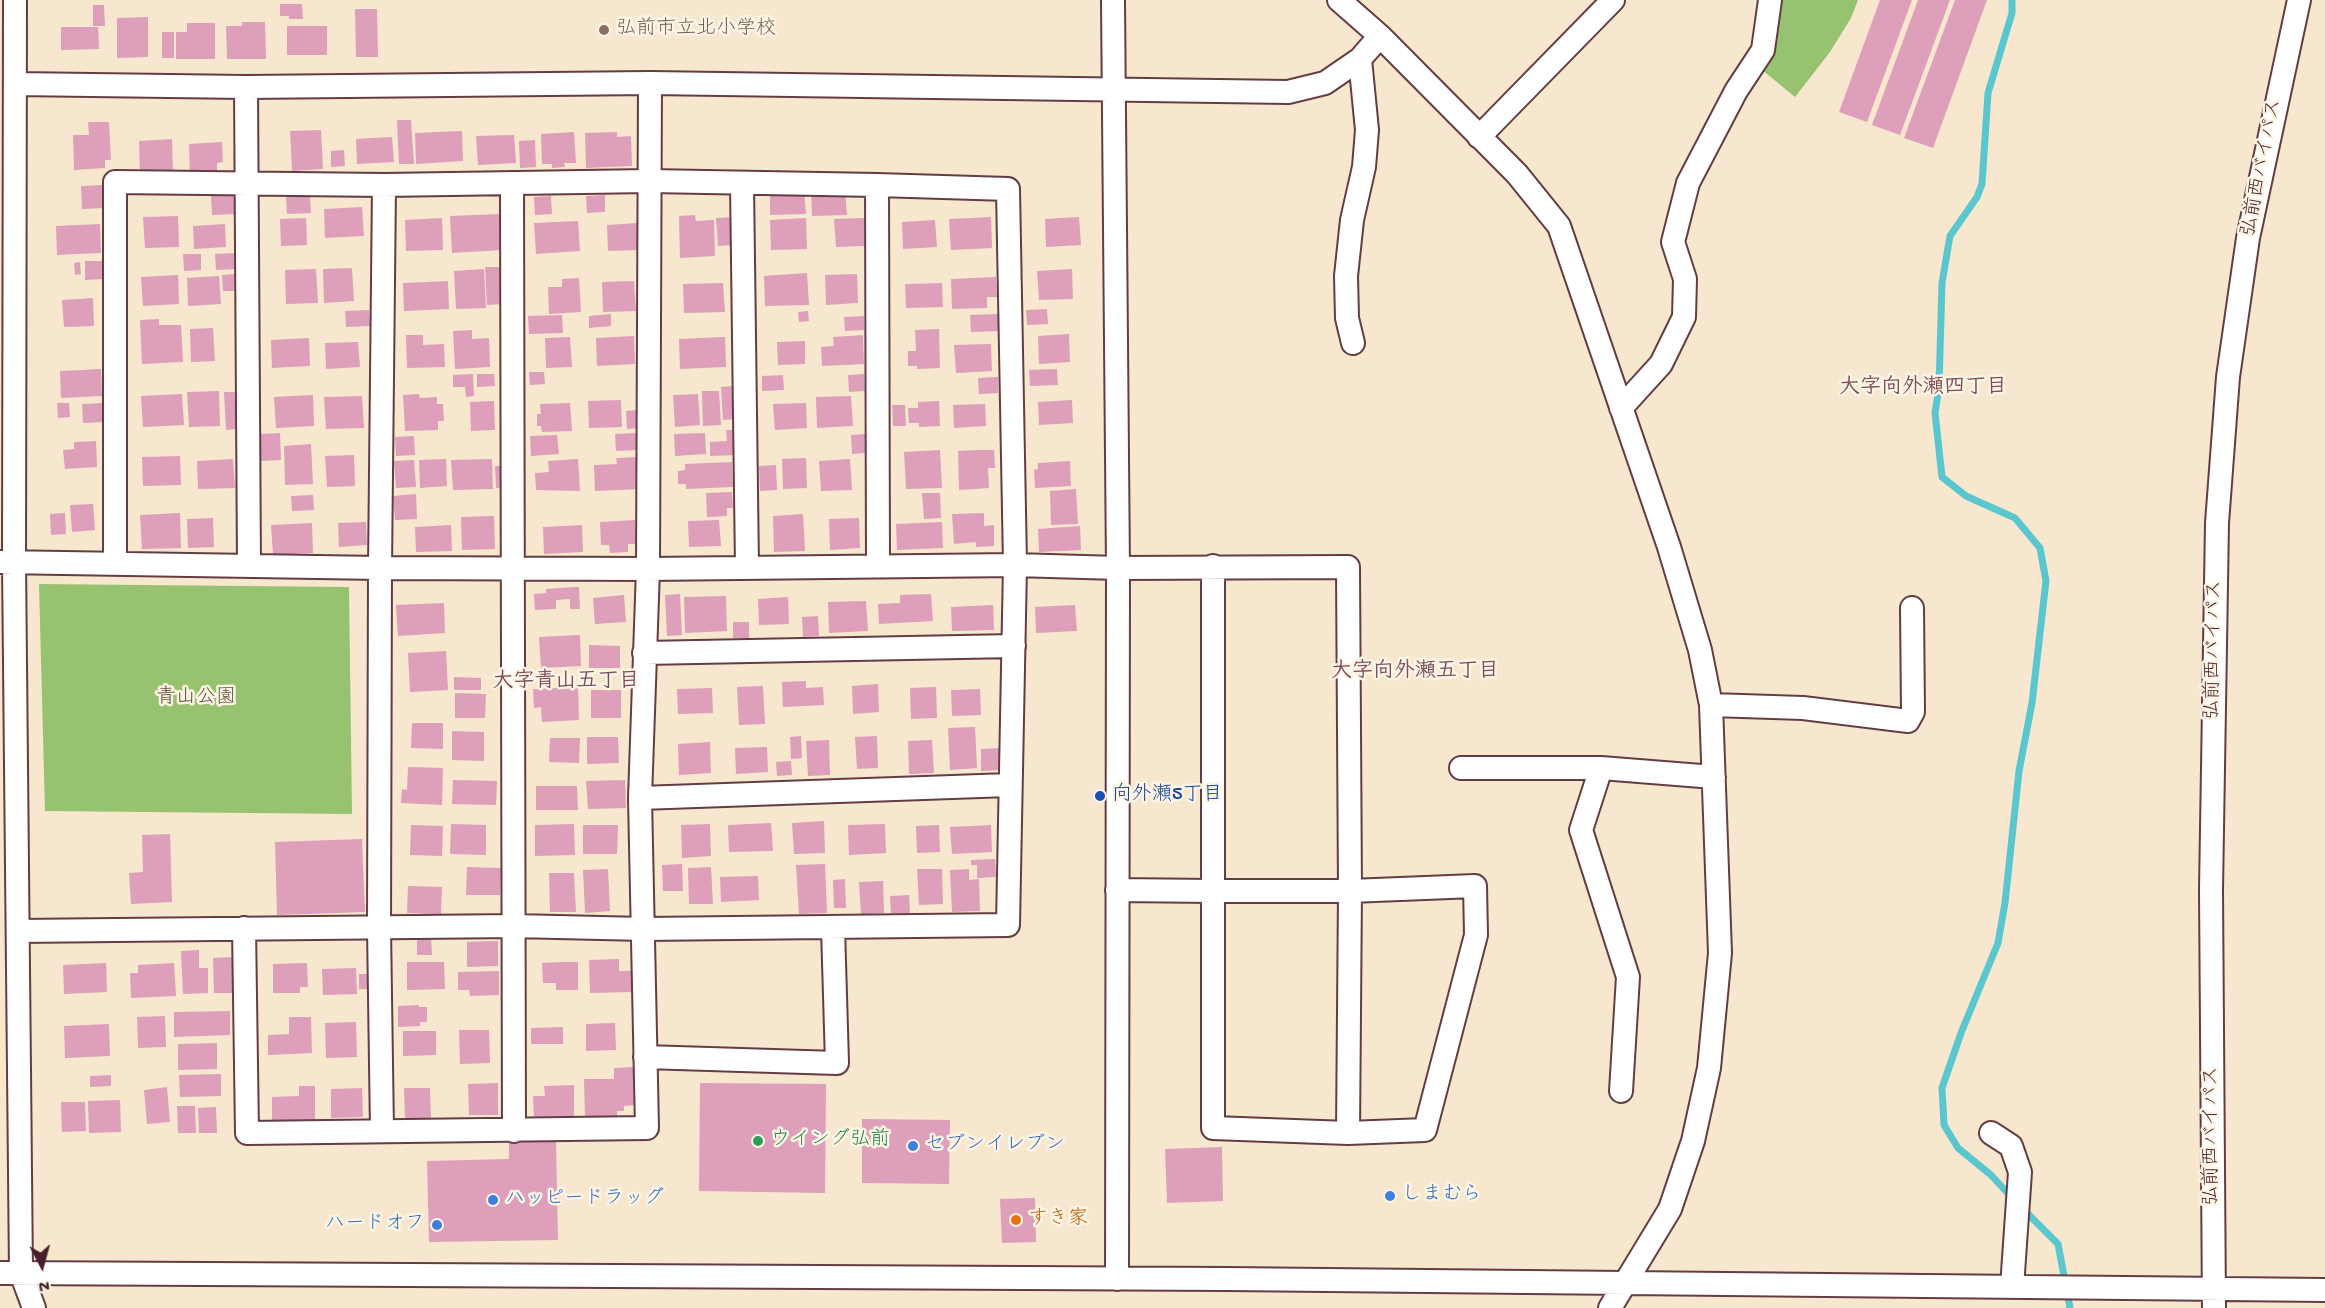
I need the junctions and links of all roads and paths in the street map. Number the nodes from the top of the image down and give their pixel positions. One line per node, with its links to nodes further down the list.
1 (15, 0): 10 (street)
2 (1113, 0): 12 (street)
3 (1339, 0): 7 (street)
4 (1613, 0): 13 (street)
5 (1770, 0): 21 (street)
6 (2299, 0): 62 (street, 弘前西バイパス)
7 (1380, 36): 8 (street); 13 (street)
8 (1360, 59): 12 (street); 20 (street)
9 (650, 83): 11 (street); 12 (street); 14 (street)
10 (15, 84): 11 (street); 22 (street)
11 (246, 87): 16 (street)
12 (1113, 90): 28 (street)
13 (1479, 137): 21 (street)
14 (649, 182): 15 (street); 17 (street); 32 (street)
15 (742, 183): 18 (street); 31 (street)
16 (247, 184): 19 (street); 23 (street); 25 (street)
17 (512, 184): 19 (street); 30 (street)
18 (877, 184): 24 (street); 26 (street)
19 (384, 185): 29 (street)
20 (1353, 343)
21 (1621, 408): 36 (street)
22 (7, 562): 23 (street); 50 (street)
23 (115, 564): 25 (street)
24 (1015, 565): 26 (street); 28 (street); 34 (street)
25 (249, 566): 29 (street)
26 (878, 566): 31 (street)
27 (1213, 566): 28 (street); 43 (street); 44 (street)
28 (1118, 567): 42 (street)
29 (380, 568): 30 (street); 47 (street)
30 (514, 568): 32 (street); 45 (street)
31 (747, 568): 32 (street)
32 (648, 569): 35 (street)
33 (1911, 608): 36 (street)
34 (1014, 646): 35 (street); 40 (street)
35 (644, 653): 41 (street)
36 (1711, 705): 39 (street)
37 (1461, 768): 38 (street)
38 (1601, 768): 39 (street); 52 (street)
39 (1714, 777): 59 (street)
40 (1010, 785): 41 (street); 48 (street)
41 (640, 798): 49 (street)
42 (1117, 890): 43 (street); 58 (street)
43 (1213, 891): 44 (street); 55 (street)
44 (1350, 891): 55 (street); 55 (street)
45 (514, 926): 47 (street); 49 (street); 54 (street)
46 (244, 928): 47 (street); 50 (street); 53 (street)
47 (379, 928): 53 (street)
48 (833, 928): 49 (street); 51 (street)
49 (644, 929): 51 (street)
50 (18, 931): 57 (street)
51 (645, 1057): 54 (street)
52 (1621, 1091)
53 (382, 1131): 54 (street)
54 (514, 1131)
55 (1348, 1133)
56 (1991, 1133): 60 (street)
57 (10, 1273): 58 (street); 63 (street)
58 (1117, 1279): 59 (street)
59 (1625, 1283): 60 (street); 64 (street)
60 (2013, 1287): 62 (street)
61 (2325, 1290): 62 (street)
62 (2214, 1298)
63 (34, 1308)
64 (1610, 1308)

